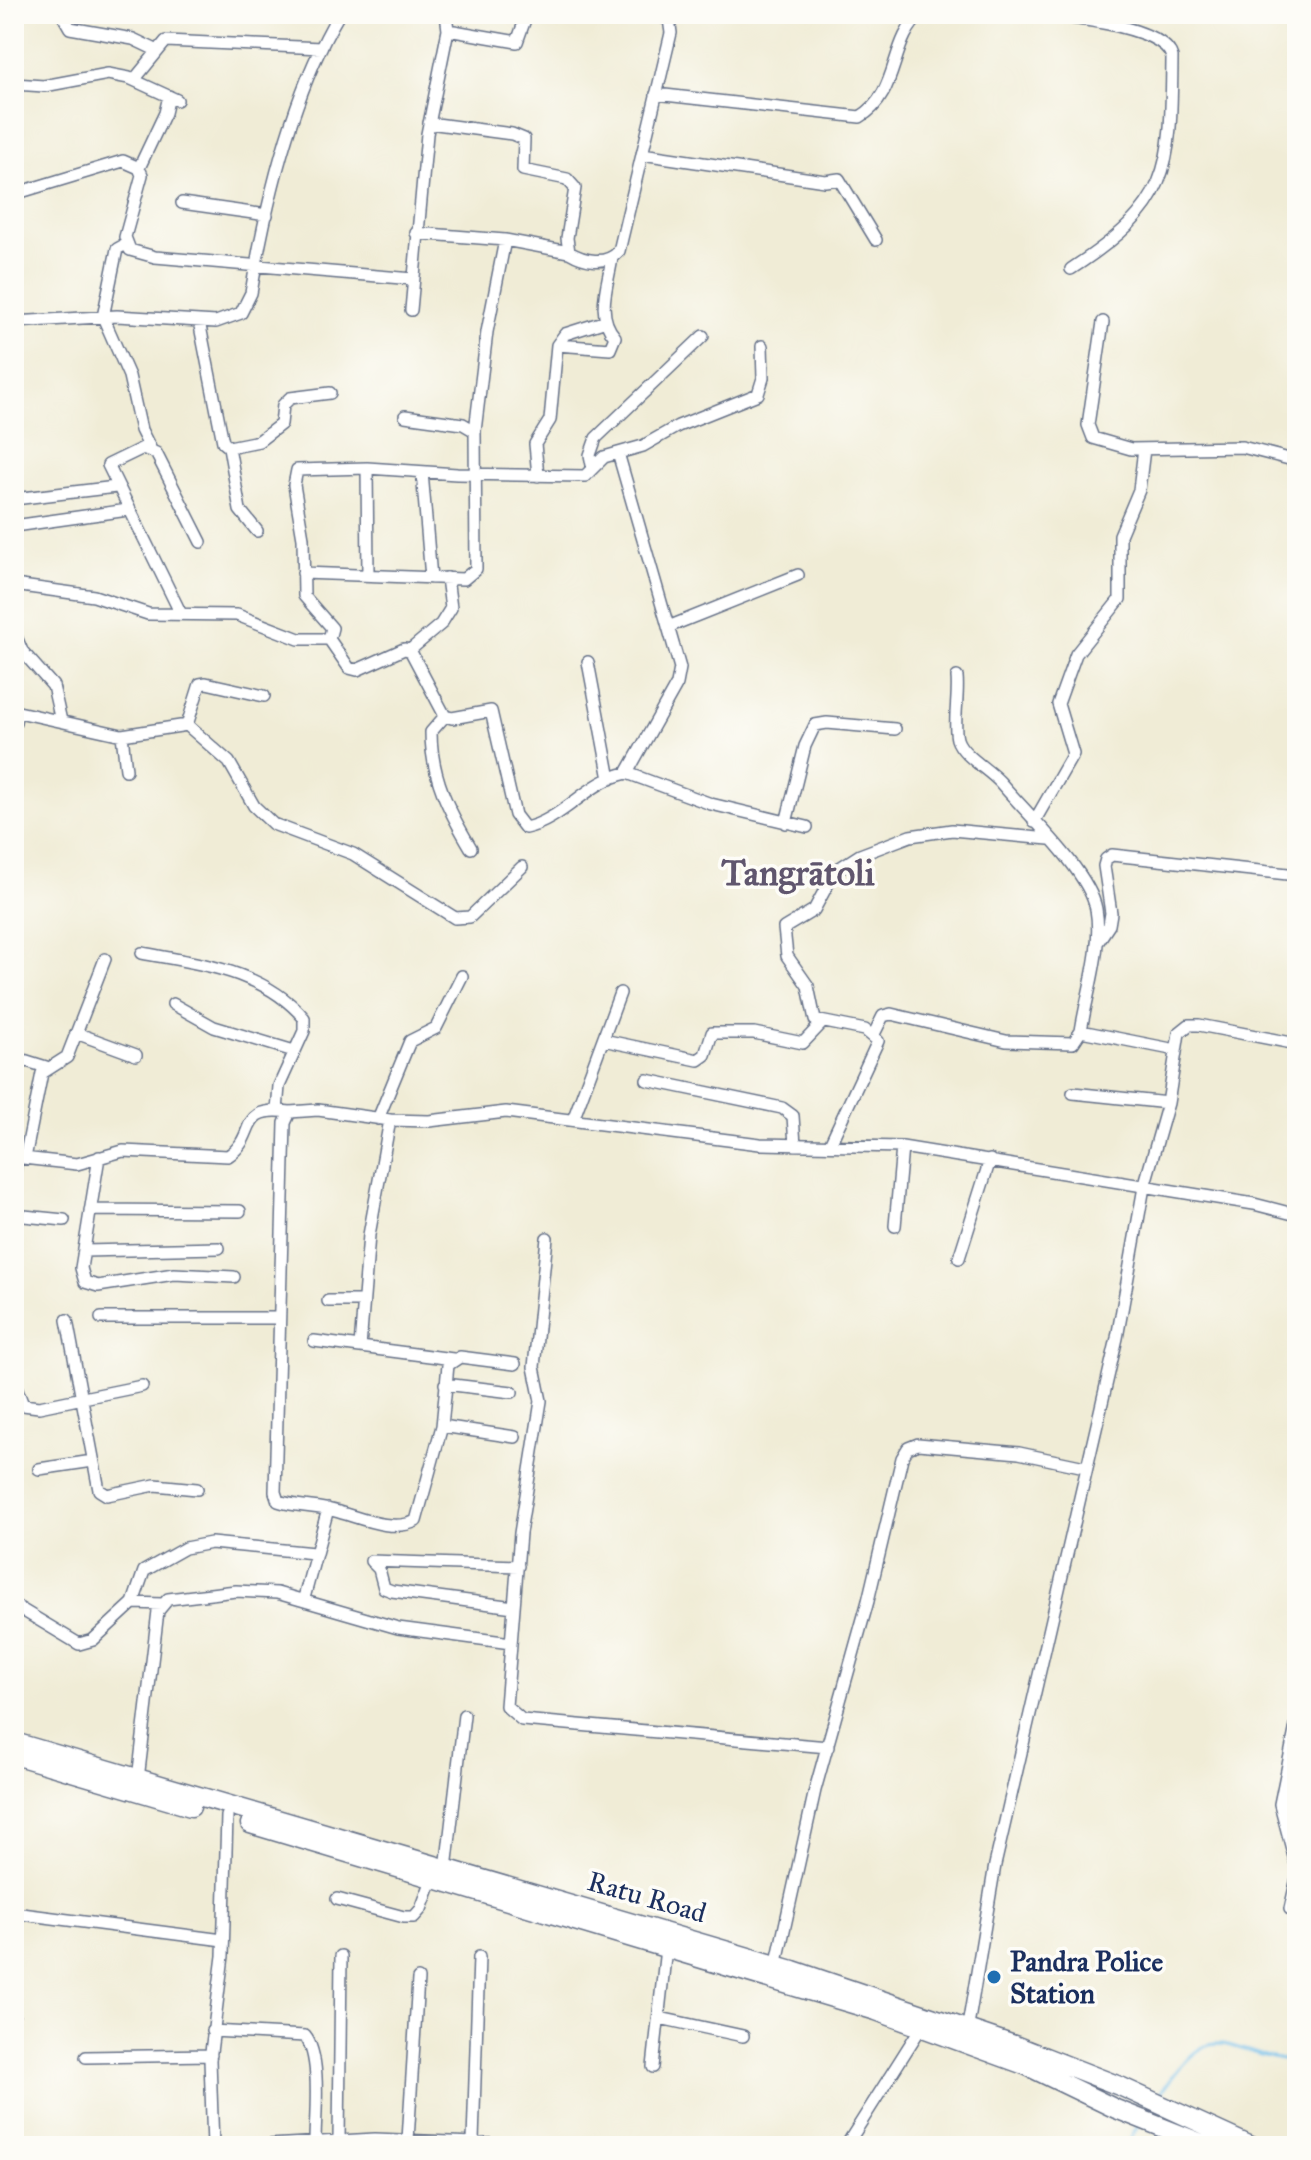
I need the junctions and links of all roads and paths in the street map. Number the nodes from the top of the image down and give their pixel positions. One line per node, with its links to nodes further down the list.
1 (62, 14): 10 (street)
2 (339, 14): 9 (street)
3 (446, 14): 8 (street)
4 (527, 14): 8 (street)
5 (647, 14): 13 (street)
6 (922, 14): 13 (street)
7 (1027, 14): 27 (street)
8 (448, 30): 14 (street)
9 (321, 48): 10 (street); 19 (street)
10 (156, 50): 11 (street)
11 (134, 80): 12 (street); 16 (street)
12 (14, 84)
13 (656, 94): 15 (street)
14 (429, 123): 20 (street); 24 (street)
15 (642, 154): 22 (street); 25 (street)
16 (139, 168): 17 (street); 23 (street)
17 (14, 194)
18 (182, 203): 19 (street)
19 (267, 215): 26 (street)
20 (416, 233): 21 (street); 28 (street)
21 (505, 240): 24 (street); 40 (street)
22 (876, 240)
23 (126, 244): 26 (street); 30 (street)
24 (569, 252): 25 (street)
25 (612, 258): 33 (street)
26 (256, 263): 28 (street); 31 (street)
27 (1071, 269)
28 (413, 279): 29 (street)
29 (411, 310)
30 (103, 317): 31 (street); 32 (street); 43 (street)
31 (199, 321): 41 (street)
32 (14, 322)
33 (603, 322): 36 (street); 36 (street)
34 (1103, 322): 42 (street)
35 (703, 336): 46 (street)
36 (557, 345): 50 (street)
37 (762, 346): 44 (street)
38 (330, 393): 41 (street)
39 (405, 416): 40 (street)
40 (475, 431): 49 (street)
41 (229, 447): 55 (street)
42 (1144, 449): 45 (street); 81 (street)
43 (151, 450): 51 (street); 56 (street)
44 (618, 453): 46 (street); 64 (street)
45 (1297, 461)
46 (592, 465): 50 (street)
47 (367, 468): 48 (street); 57 (street); 58 (street)
48 (422, 472): 49 (street); 60 (street)
49 (474, 474): 50 (street); 61 (street)
50 (538, 476)
51 (116, 487): 52 (street); 53 (street)
52 (14, 499)
53 (128, 510): 54 (street); 63 (street)
54 (14, 526)
55 (257, 531)
56 (201, 542)
57 (303, 573): 58 (street); 66 (street)
58 (368, 574): 60 (street)
59 (798, 575): 64 (street)
60 (431, 578): 61 (street)
61 (447, 578): 67 (street)
62 (14, 585): 63 (street)
63 (181, 614): 66 (street)
64 (668, 627): 79 (street)
65 (14, 632): 73 (street)
66 (329, 639): 67 (street)
67 (410, 650): 72 (street)
68 (588, 662): 80 (street)
69 (957, 677): 81 (street)
70 (264, 696): 74 (street)
71 (16, 711): 73 (street); 75 (street)
72 (445, 716): 80 (street); 85 (street)
73 (61, 721): 77 (street)
74 (187, 725): 77 (street); 86 (street)
75 (14, 727)
76 (895, 729): 82 (street)
77 (122, 735): 78 (street)
78 (126, 770)
79 (627, 773): 80 (street); 82 (street)
80 (610, 779)
81 (1034, 822): 84 (street)
82 (786, 823): 83 (street)
83 (807, 827)
84 (1049, 839): 88 (street); 94 (street)
85 (471, 848)
86 (522, 867)
87 (1297, 875): 88 (street)
88 (1097, 943): 95 (street)
89 (142, 953): 101 (street)
90 (105, 959): 96 (street)
91 (462, 976): 110 (street)
92 (620, 993): 98 (street)
93 (173, 1004): 101 (street)
94 (822, 1023): 97 (street); 98 (street)
95 (1081, 1031): 97 (street); 100 (street)
96 (76, 1033): 102 (street); 104 (street)
97 (874, 1034): 112 (street)
98 (603, 1040): 111 (street)
99 (1297, 1044): 100 (street)
100 (1176, 1050): 107 (street)
101 (294, 1051): 108 (street)
102 (136, 1055)
103 (14, 1057): 104 (street)
104 (46, 1067): 115 (street)
105 (647, 1080): 113 (street)
106 (1073, 1093): 107 (street)
107 (1168, 1103): 118 (street)
108 (277, 1111): 109 (street); 116 (street)
109 (290, 1112): 110 (street); 135 (street)
110 (384, 1120): 111 (street); 132 (street)
111 (573, 1120): 113 (street)
112 (830, 1144): 113 (street); 114 (street)
113 (795, 1145)
114 (902, 1147): 117 (street); 125 (street)
115 (18, 1157): 116 (street); 119 (street)
116 (99, 1157): 120 (street)
117 (990, 1160): 118 (street); 129 (street)
118 (1144, 1187): 123 (street); 148 (street)
119 (14, 1188)
120 (90, 1210): 121 (street); 128 (street)
121 (240, 1211)
122 (14, 1215): 124 (street)
123 (1297, 1215)
124 (64, 1220)
125 (895, 1226)
126 (547, 1238): 153 (street)
127 (219, 1248): 128 (street)
128 (84, 1251): 130 (street)
129 (959, 1258)
130 (234, 1277)
131 (328, 1301): 132 (street)
132 (363, 1301): 138 (street)
133 (14, 1310): 144 (street)
134 (101, 1318): 135 (street)
135 (278, 1318): 151 (street)
136 (67, 1320): 144 (street)
137 (314, 1341): 138 (street)
138 (360, 1347): 139 (street)
139 (453, 1359): 140 (street); 141 (street)
140 (515, 1364)
141 (445, 1384): 143 (street); 145 (street)
142 (142, 1386): 144 (street)
143 (512, 1392)
144 (81, 1399): 147 (street)
145 (442, 1426): 146 (street); 151 (street)
146 (515, 1437)
147 (93, 1461): 149 (street); 150 (street)
148 (1085, 1467): 163 (street); 185 (street)
149 (39, 1469)
150 (197, 1489)
151 (328, 1509): 152 (street)
152 (314, 1553): 154 (street); 155 (street)
153 (518, 1566): 158 (street); 158 (street)
154 (304, 1598): 156 (street); 159 (street)
155 (133, 1603): 156 (street); 157 (street)
156 (162, 1604): 165 (street)
157 (14, 1605)
158 (514, 1607): 159 (street)
159 (511, 1643): 163 (street)
160 (464, 1715): 168 (street)
161 (1297, 1721): 167 (street)
162 (14, 1742): 165 (main road, Ratu Road)
163 (828, 1747): 177 (street)
164 (14, 1755): 166 (main road, Ratu Road)
165 (138, 1779): 168 (main road, Ratu Road)
166 (227, 1816): 168 (main road, Ratu Road); 173 (street)
167 (1297, 1868)
168 (439, 1874): 170 (street); 174 (main road, Ratu Road); 177 (main road, Ratu Road)
169 (1297, 1878): 171 (street)
170 (337, 1899)
171 (1290, 1909)
172 (14, 1913): 173 (street)
173 (223, 1940): 183 (street)
174 (666, 1948): 177 (main road, Ratu Road); 181 (street)
175 (341, 1956): 190 (street)
176 (479, 1957): 191 (street)
177 (775, 1972): 182 (main road, Ratu Road); 185 (main road, Ratu Road)
178 (14, 1977): 180 (street)
179 (418, 1979): 189 (street)
180 (14, 2013)
181 (660, 2018): 184 (street); 188 (street)
182 (920, 2029): 185 (main road, Ratu Road); 197 (street)
183 (212, 2031): 186 (street); 192 (street)
184 (743, 2036)
185 (967, 2036): 198 (main road, Ratu Road); 199 (main road, Ratu Road)
186 (211, 2055): 187 (street); 194 (street)
187 (86, 2057)
188 (653, 2067)
189 (408, 2140): 191 (street); 193 (street)
190 (339, 2141): 192 (street); 193 (street)
191 (473, 2141): 196 (street)
192 (311, 2143): 195 (street)
193 (388, 2143)
194 (213, 2146)
195 (252, 2146)
196 (554, 2146)
197 (846, 2146)
198 (1209, 2146)
199 (1251, 2146)

